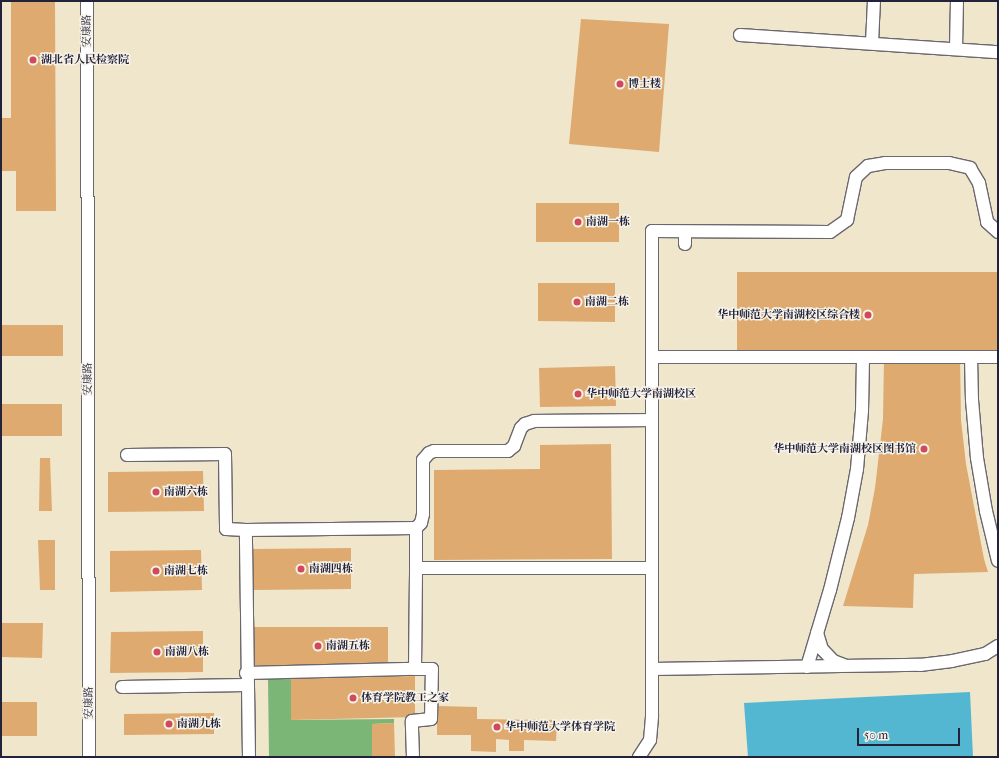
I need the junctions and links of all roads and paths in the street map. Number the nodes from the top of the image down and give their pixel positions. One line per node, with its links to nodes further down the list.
1 (87, 1): 33 (street, 安康路)
2 (874, 1): 5 (street)
3 (957, 1): 6 (street)
4 (740, 35): 5 (street)
5 (872, 43): 6 (street)
6 (956, 48): 7 (street)
7 (998, 52)
8 (685, 232): 9 (street); 10 (street); 11 (street)
9 (998, 232)
10 (685, 244)
11 (652, 357): 12 (street); 15 (street)
12 (863, 357): 13 (street); 22 (street)
13 (971, 357): 14 (street); 19 (street)
14 (998, 357)
15 (652, 420): 17 (street); 21 (street)
16 (127, 455): 18 (street)
17 (416, 528): 18 (street); 20 (street)
18 (246, 530): 30 (street)
19 (998, 561)
20 (416, 568): 21 (street); 28 (street)
21 (652, 568): 29 (street)
22 (817, 633): 26 (street); 27 (street)
23 (998, 641): 25 (street)
24 (998, 646): 25 (street)
25 (985, 654): 26 (street)
26 (845, 666): 27 (street)
27 (807, 667): 29 (street)
28 (415, 669): 30 (street); 35 (street)
29 (652, 669): 36 (street)
30 (246, 673): 31 (street)
31 (246, 685): 32 (street); 34 (street)
32 (122, 687)
33 (89, 757)
34 (249, 757)
35 (413, 757)
36 (640, 757)

